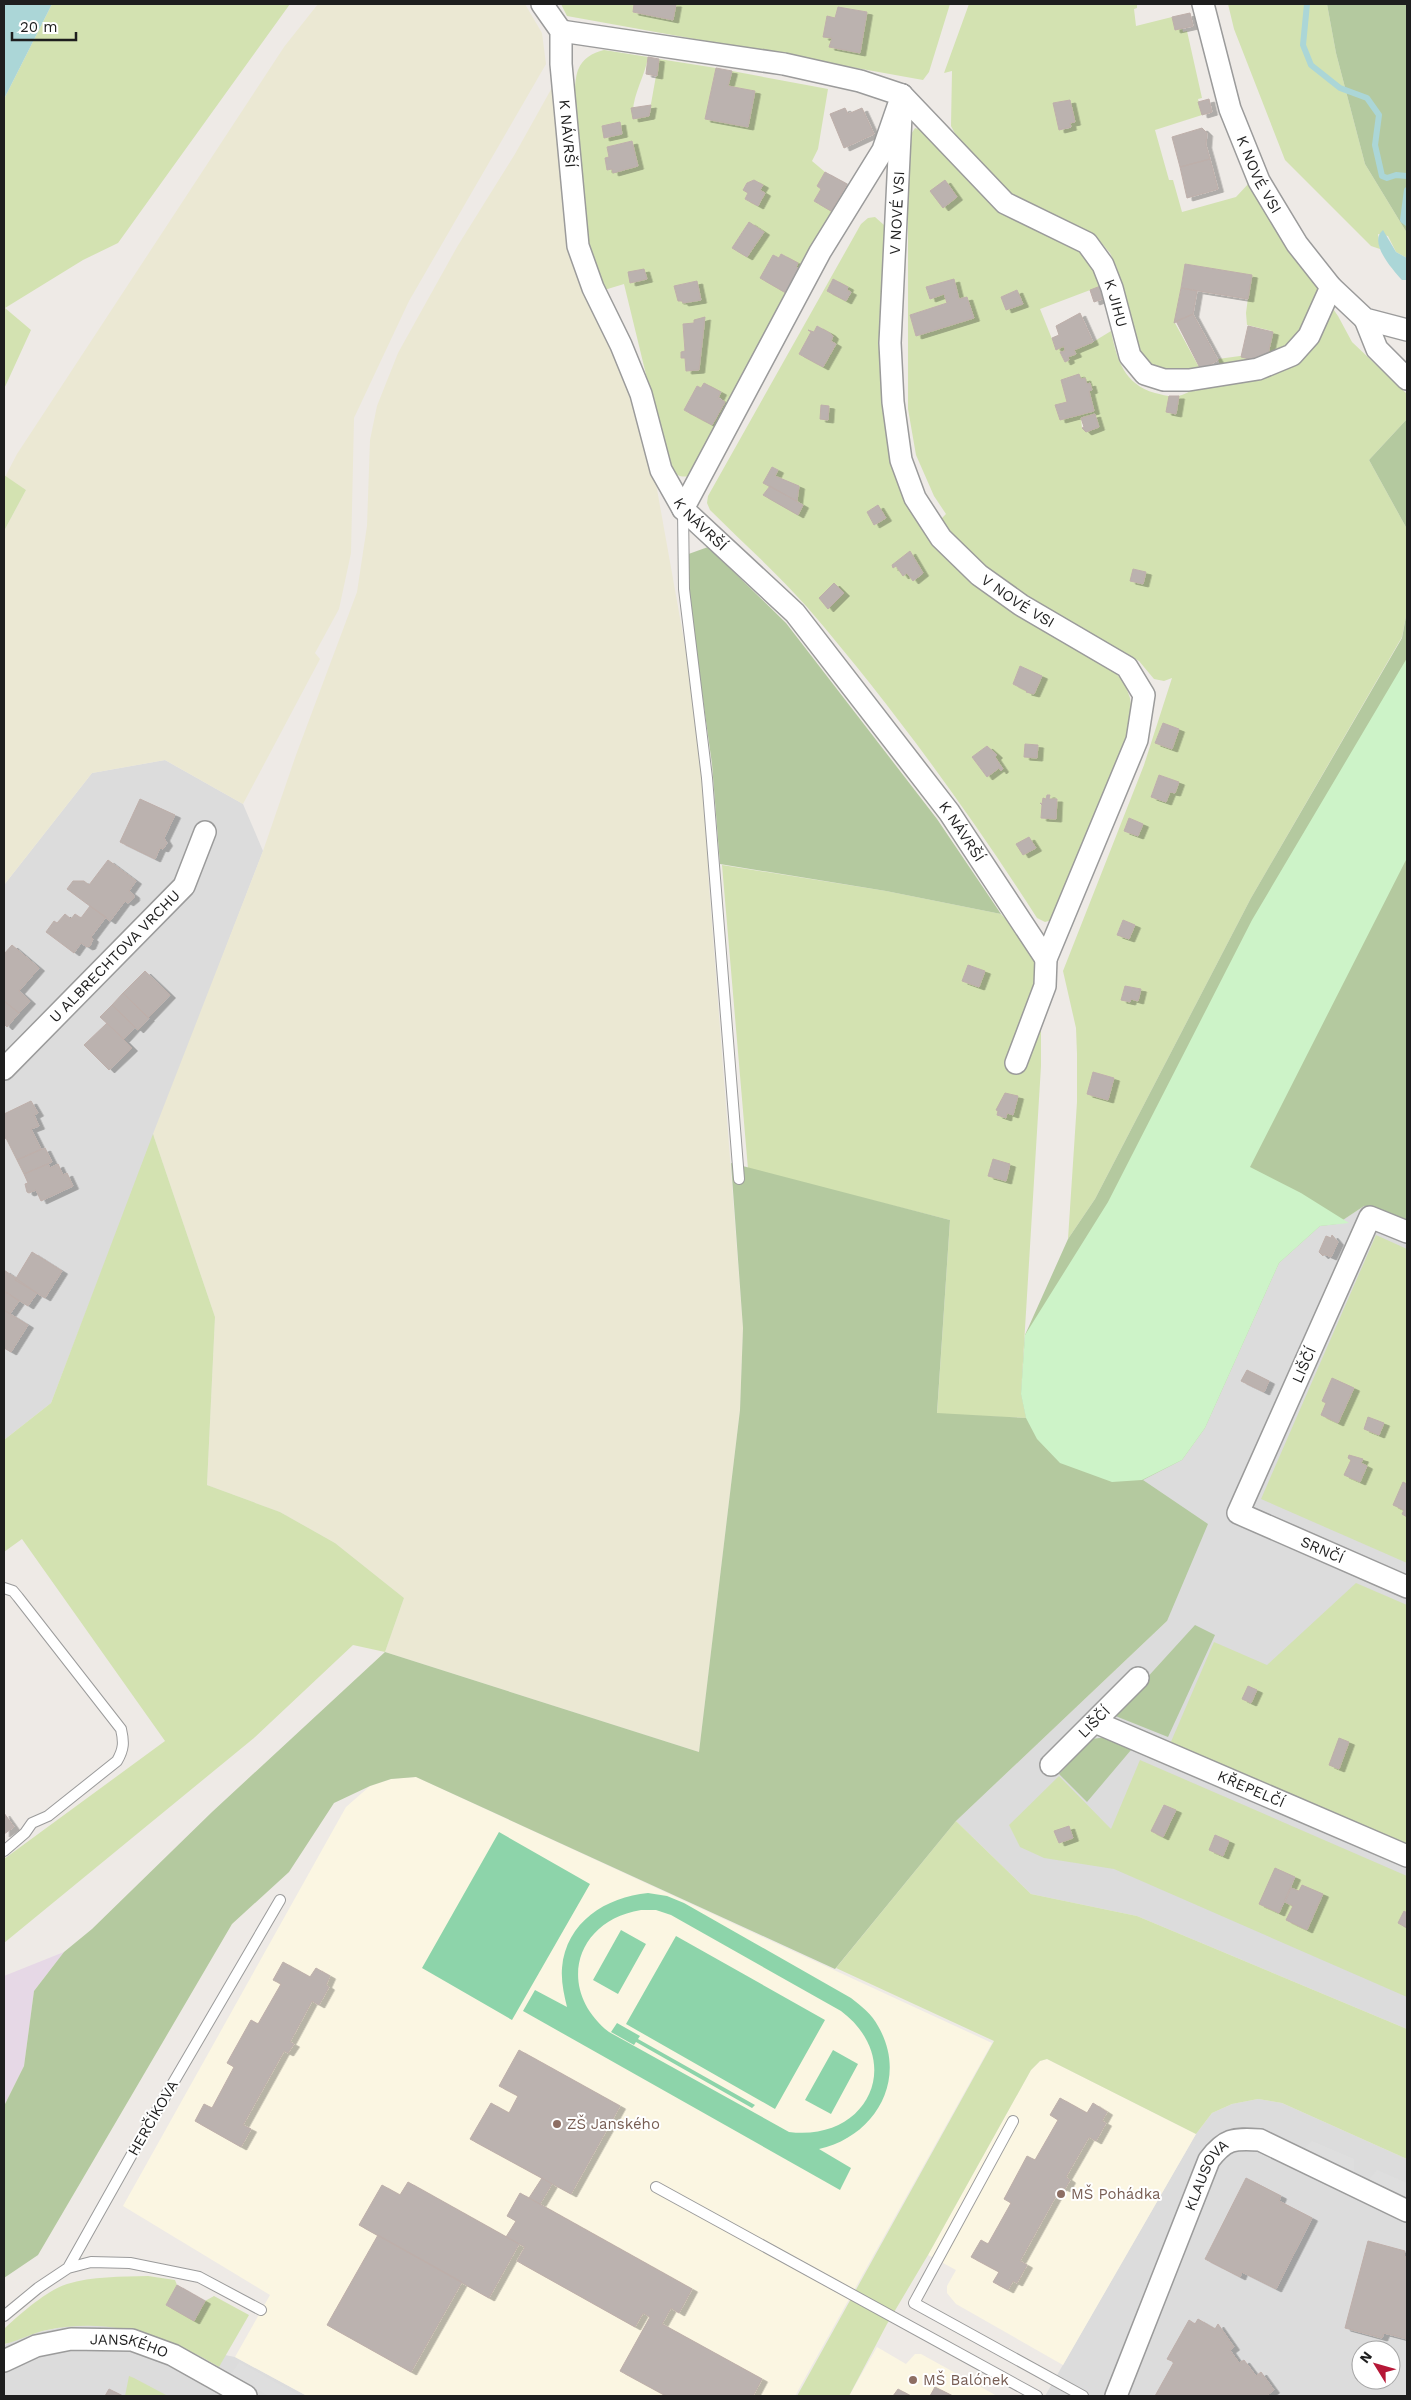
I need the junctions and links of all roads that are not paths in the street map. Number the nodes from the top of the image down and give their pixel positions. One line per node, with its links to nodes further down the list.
1 (542, 4): 3 (street)
2 (1203, 4): 5 (street, K NOVÉ VSI)
3 (560, 31): 4 (street); 9 (street, K NÁVRŠÍ)
4 (902, 95): 5 (street, K JIHU); 9 (street, V NOVÉ VSI); 11 (street, V NOVÉ VSI)
5 (1331, 288): 6 (street, K NOVÉ VSI)
6 (1365, 319): 7 (street); 8 (street)
7 (1407, 330)
8 (1407, 379)
9 (683, 510): 11 (street, K NÁVRŠÍ); 14 (lane)
10 (205, 832): 13 (street, U ALBRECHTOVA VRCHU)
11 (1046, 959): 12 (street, V NOVÉ VSI)
12 (1016, 1063)
13 (4, 1068)
14 (739, 1179)
15 (1407, 1232): 16 (street, LIŠČÍ)
16 (1238, 1512): 18 (street, SRNČÍ)
17 (4, 1588): 22 (lane)
18 (1407, 1588)
19 (1138, 1678): 20 (street, LIŠČÍ)
20 (1095, 1722): 21 (street, LIŠČÍ); 23 (street, KŘEPELČÍ)
21 (1051, 1765)
22 (4, 1851)
23 (1407, 1856)
24 (280, 1900): 28 (lane, HERČÍKOVA)
25 (1013, 2121): 34 (lane)
26 (656, 2187): 33 (lane)
27 (1407, 2211): 35 (street, KLAUSOVA)
28 (68, 2268): 29 (lane); 30 (lane, HERČÍKOVA)
29 (261, 2310)
30 (4, 2316)
31 (4, 2361): 32 (street, JANSKÉHO)
32 (246, 2396)
33 (1037, 2396)
34 (1083, 2396)
35 (1116, 2396)

